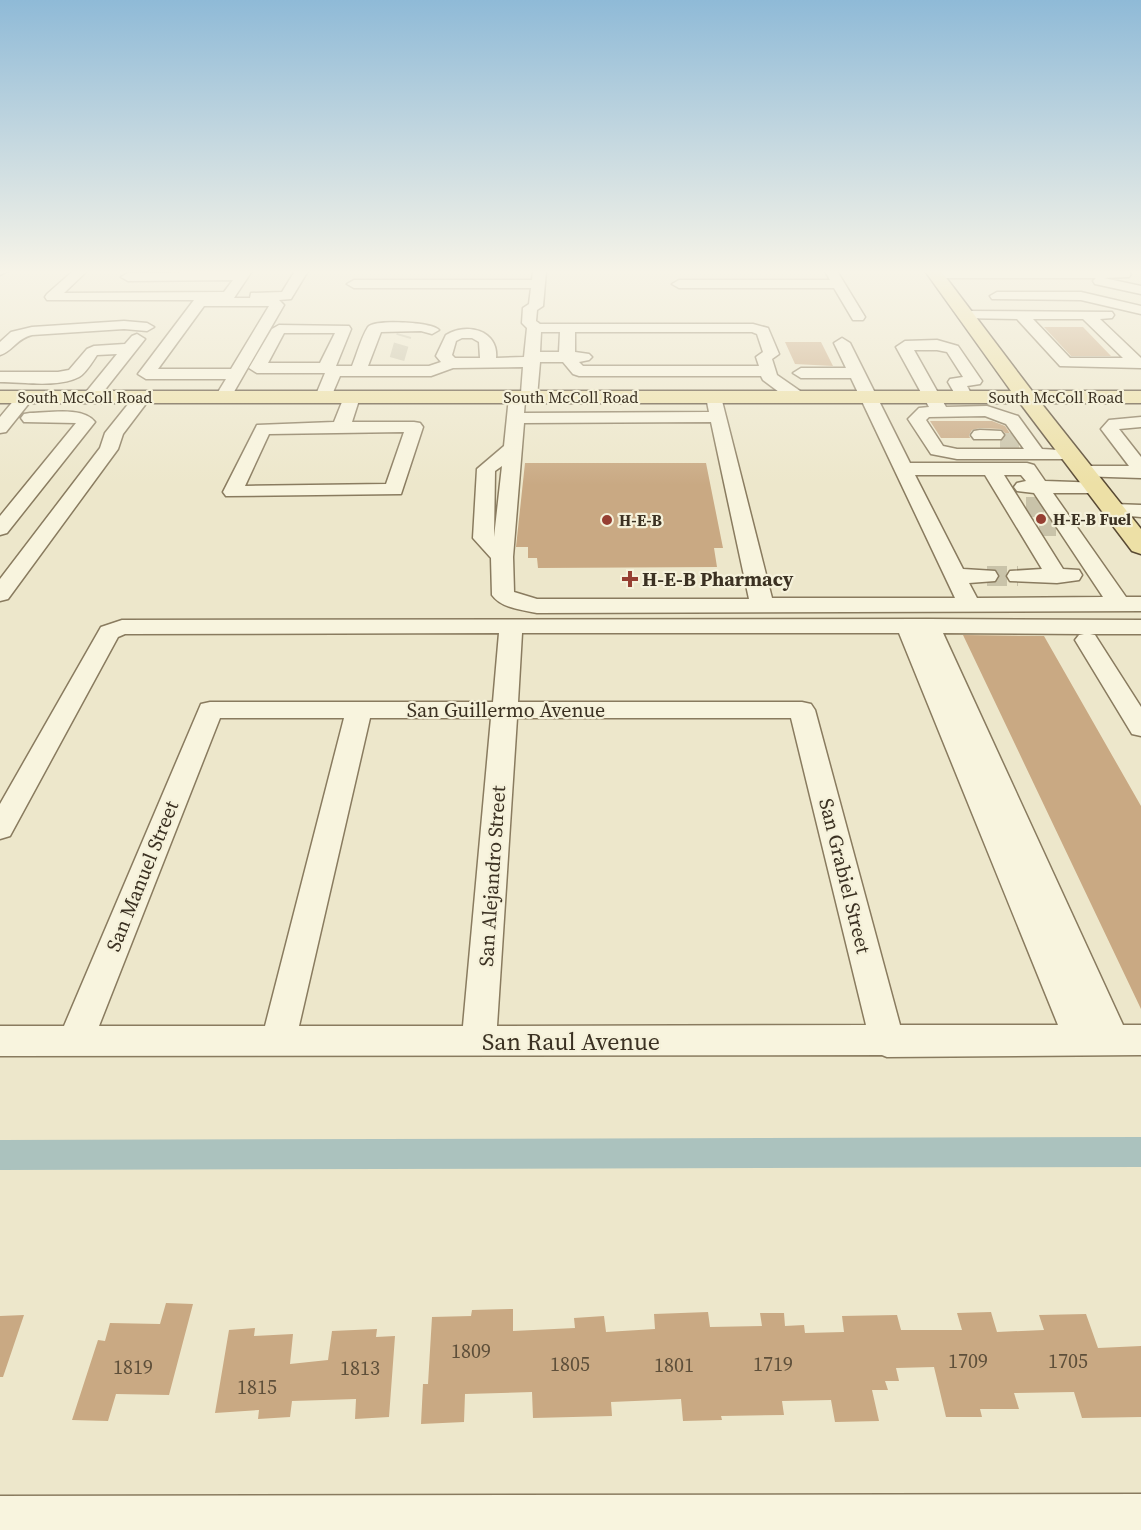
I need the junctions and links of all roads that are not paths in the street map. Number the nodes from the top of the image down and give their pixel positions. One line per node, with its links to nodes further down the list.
1 (135, 342): 18 (street)
2 (170, 342): 17 (street)
3 (255, 342): 33 (street)
4 (271, 342): 29 (street)
5 (339, 342): 29 (street)
6 (369, 342): 30 (street)
7 (424, 342): 21 (street)
8 (449, 342): 25 (street)
9 (487, 342): 24 (street)
10 (533, 342): 23 (street)
11 (568, 342): 22 (street)
12 (767, 342): 27 (street)
13 (987, 342): 19 (main road)
14 (1045, 342): 26 (street)
15 (1117, 342): 26 (street)
16 (842, 343): 32 (street)
17 (168, 345): 18 (street); 33 (street)
18 (131, 347): 34 (street); 37 (street)
19 (991, 348): 20 (street); 46 (main road)
20 (953, 349): 28 (street); 51 (street)
21 (425, 351): 25 (street); 30 (street)
22 (567, 357): 23 (street); 27 (street)
23 (532, 359): 24 (street); 48 (street)
24 (487, 362): 25 (street)
25 (451, 363)
26 (1139, 363)
27 (767, 368): 43 (street); 44 (street)
28 (966, 368): 51 (street); 51 (street)
29 (330, 370): 30 (street); 40 (street)
30 (358, 371)
31 (801, 373): 32 (street)
32 (856, 373): 45 (street)
33 (237, 374): 39 (street)
34 (0, 377)
35 (0, 397): 36 (main road, South McColl Road)
36 (27, 397): 37 (main road, South McColl Road); 53 (street)
37 (90, 397): 38 (main road, South McColl Road)
38 (143, 397): 39 (main road, South McColl Road); 56 (street)
39 (223, 397): 40 (main road, South McColl Road)
40 (323, 397): 41 (main road, South McColl Road)
41 (352, 397): 48 (main road, South McColl Road); 54 (street)
42 (714, 397): 43 (main road, South McColl Road); 48 (main road, South McColl Road); 49 (street)
43 (752, 397): 44 (main road, South McColl Road)
44 (797, 397): 45 (main road, South McColl Road)
45 (866, 397): 51 (main road, South McColl Road); 60 (street)
46 (1026, 397): 47 (main road, South McColl Road); 51 (main road, South McColl Road); 59 (main road)
47 (1141, 397)
48 (520, 404): 49 (street); 79 (street)
49 (719, 417): 79 (street)
50 (30, 418): 55 (street)
51 (978, 419): 59 (street); 60 (street); 62 (street); 63 (street)
52 (1141, 422): 61 (street)
53 (4, 424)
54 (341, 427): 57 (street); 58 (street)
55 (77, 433): 56 (street); 67 (street)
56 (114, 433): 76 (street)
57 (408, 444): 58 (street); 58 (street)
58 (256, 445)
59 (1072, 456): 61 (street); 63 (street); 64 (main road)
60 (902, 469): 72 (street)
61 (1141, 471)
62 (1002, 487): 63 (street); 66 (street)
63 (1039, 487): 66 (street)
64 (1113, 510): 65 (street); 68 (main road)
65 (1141, 511)
66 (1040, 517): 69 (street); 70 (street)
67 (0, 529)
68 (1141, 546)
69 (1084, 552): 70 (street); 71 (street)
70 (1042, 553): 75 (street)
71 (1099, 575): 75 (street); 78 (street)
72 (955, 576): 73 (street); 77 (street)
73 (987, 576)
74 (1018, 576): 75 (street)
75 (1057, 576)
76 (4, 584)
77 (969, 604): 78 (street); 79 (street)
78 (1130, 604)
79 (762, 605)
80 (918, 626): 81 (street); 82 (street); 90 (street)
81 (511, 627): 86 (street, San Alejandro Street); 89 (street)
82 (1141, 627)
83 (1087, 640): 88 (street)
84 (210, 710): 85 (street, San Guillermo Avenue); 92 (street, San Manuel Street)
85 (359, 710): 86 (street, San Guillermo Avenue); 93 (street)
86 (504, 710): 87 (street, San Guillermo Avenue); 94 (street, San Alejandro Street)
87 (802, 710): 95 (street, San Grabiel Street)
88 (1141, 728)
89 (0, 829)
90 (1111, 1040): 95 (street, San Raul Avenue)
91 (0, 1041): 92 (street, San Raul Avenue)
92 (75, 1042): 93 (street, San Raul Avenue)
93 (278, 1042): 94 (street, San Raul Avenue)
94 (479, 1042): 95 (street, San Raul Avenue)
95 (887, 1042)
96 (1141, 1518): 97 (street)
97 (0, 1520)

